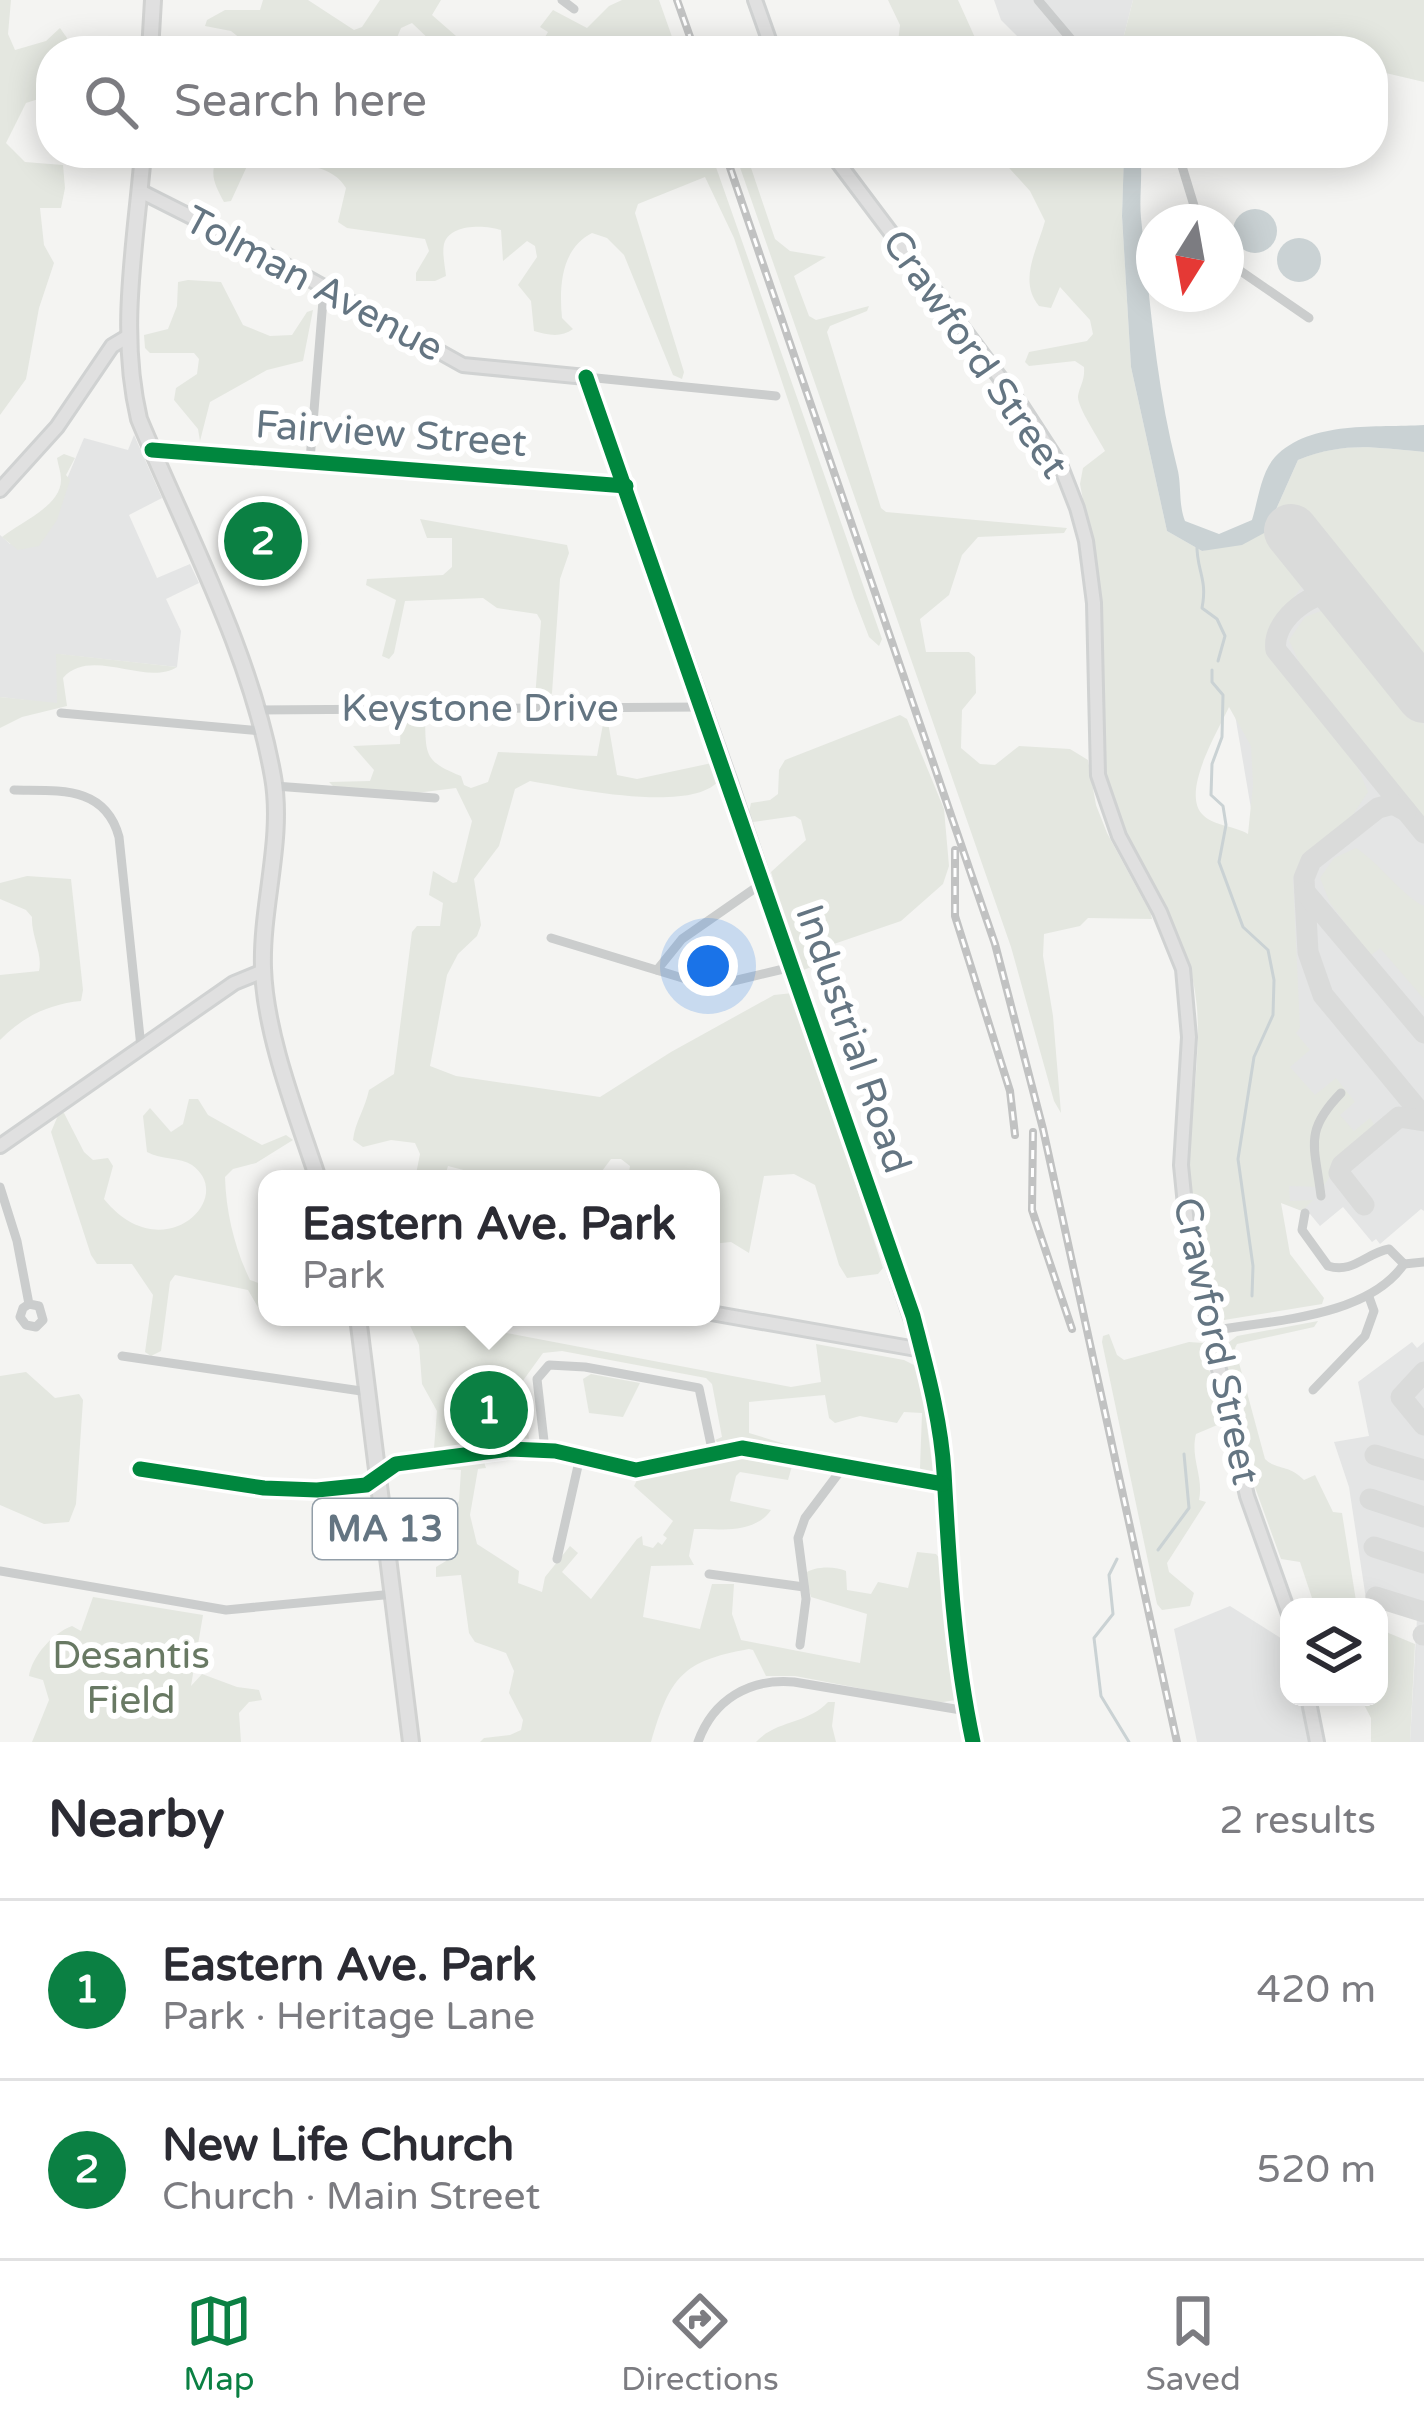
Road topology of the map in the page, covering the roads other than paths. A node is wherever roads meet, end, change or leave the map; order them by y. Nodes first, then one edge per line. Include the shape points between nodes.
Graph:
1 (153, 0) edge
2 (562, 0) edge
3 (755, 0) edge
4 (1038, 0) edge
5 (574, 9) dead end
6 (151, 36) edge
7 (768, 36) edge
8 (1068, 36) edge
9 (142, 168) edge
10 (842, 168) edge
11 (1183, 168) edge
12 (140, 190) junction
13 (1194, 204) edge
14 (1244, 274) edge
15 (324, 288) junction
16 (1309, 319) dead end
17 (127, 337) junction
18 (586, 377) junction
19 (776, 395) dead end
20 (152, 450) junction
21 (310, 460) junction
22 (626, 486) junction
23 (0, 490) edge
24 (703, 707) junction
25 (257, 710) junction
26 (61, 713) dead end
27 (262, 731) junction
28 (274, 786) junction
29 (14, 790) dead end
30 (435, 798) dead end
31 (764, 882) junction
32 (551, 938) dead end
33 (792, 967) junction
34 (656, 970) junction
35 (263, 971) junction
36 (141, 1048) junction
37 (1341, 1093) dead end
38 (0, 1146) edge
39 (315, 1170) edge
40 (0, 1186) edge
41 (1321, 1196) dead end
42 (1305, 1213) dead end
43 (1424, 1262) edge
44 (1404, 1264) junction
45 (1369, 1297) junction
46 (29, 1304) dead end
47 (720, 1315) edge
48 (359, 1326) edge
49 (1211, 1331) junction
50 (922, 1350) junction
51 (122, 1356) dead end
52 (1313, 1390) dead end
53 (368, 1392) junction
54 (545, 1450) junction
55 (713, 1454) junction
56 (580, 1457) junction
57 (844, 1466) junction
58 (140, 1469) dead end
59 (379, 1478) junction
60 (943, 1484) junction
61 (557, 1559) dead end
62 (0, 1571) edge
63 (709, 1574) dead end
64 (804, 1587) junction
65 (394, 1594) junction
66 (1283, 1598) edge
67 (800, 1645) dead end
68 (1310, 1706) edge
69 (967, 1711) junction
70 (411, 1742) edge
71 (698, 1742) edge
72 (973, 1742) edge
73 (1317, 1742) edge

1 - 6 main road
2 - 5 street
3 - 7 street
4 - 8 street
9 - 12 main road
10 - 49 street, Crawford Street via 1022,407 1070,488 1094,603 1098,775 1119,836 1172,935 1187,988 1182,1192
11 - 13 street
12 - 15 street, Tolman Avenue
12 - 17 main road
14 - 16 street
15 - 18 street, Tolman Avenue via 463,365
15 - 21 street
17 - 20 main road via 136,407
17 - 23 street
18 - 19 street, Tolman Avenue
18 - 22 street, Industrial Road
20 - 21 street, Fairview Street
20 - 25 main road
21 - 22 street, Fairview Street
22 - 24 street, Industrial Road
24 - 25 street, Keystone Drive
24 - 31 street, Industrial Road
25 - 27 main road
26 - 27 street
27 - 28 main road
28 - 30 street
28 - 35 main road
29 - 36 street via 82,794 114,821
31 - 33 street, Industrial Road
31 - 34 street via 682,939
32 - 34 street
33 - 34 street via 725,983
33 - 50 street, Industrial Road
35 - 36 street
35 - 39 main road
36 - 38 street
37 - 41 street via 1314,1128
40 - 46 street
42 - 44 street via 1302,1230 1328,1266 1348,1268 1389,1249
43 - 44 street
44 - 45 street
45 - 49 street
45 - 52 street via 1374,1311 1365,1336
47 - 50 street
48 - 53 main road, MA 13
49 - 66 street, Crawford Street via 1247,1496
50 - 60 street, Industrial Road
51 - 53 street
53 - 59 main road, MA 13
54 - 55 street via 537,1379 549,1366 699,1388
54 - 56 street
54 - 59 street via 396,1464
55 - 56 street via 641,1470
55 - 57 street via 748,1449
56 - 61 street
57 - 60 street
57 - 64 street via 802,1525
58 - 59 street via 296,1490
59 - 65 main road, MA 13
60 - 69 street, Industrial Road
62 - 65 street via 226,1610
63 - 64 street
64 - 67 street
65 - 70 main road, MA 13
68 - 73 street
69 - 71 street via 768,1682 724,1701
69 - 72 street, Industrial Road

